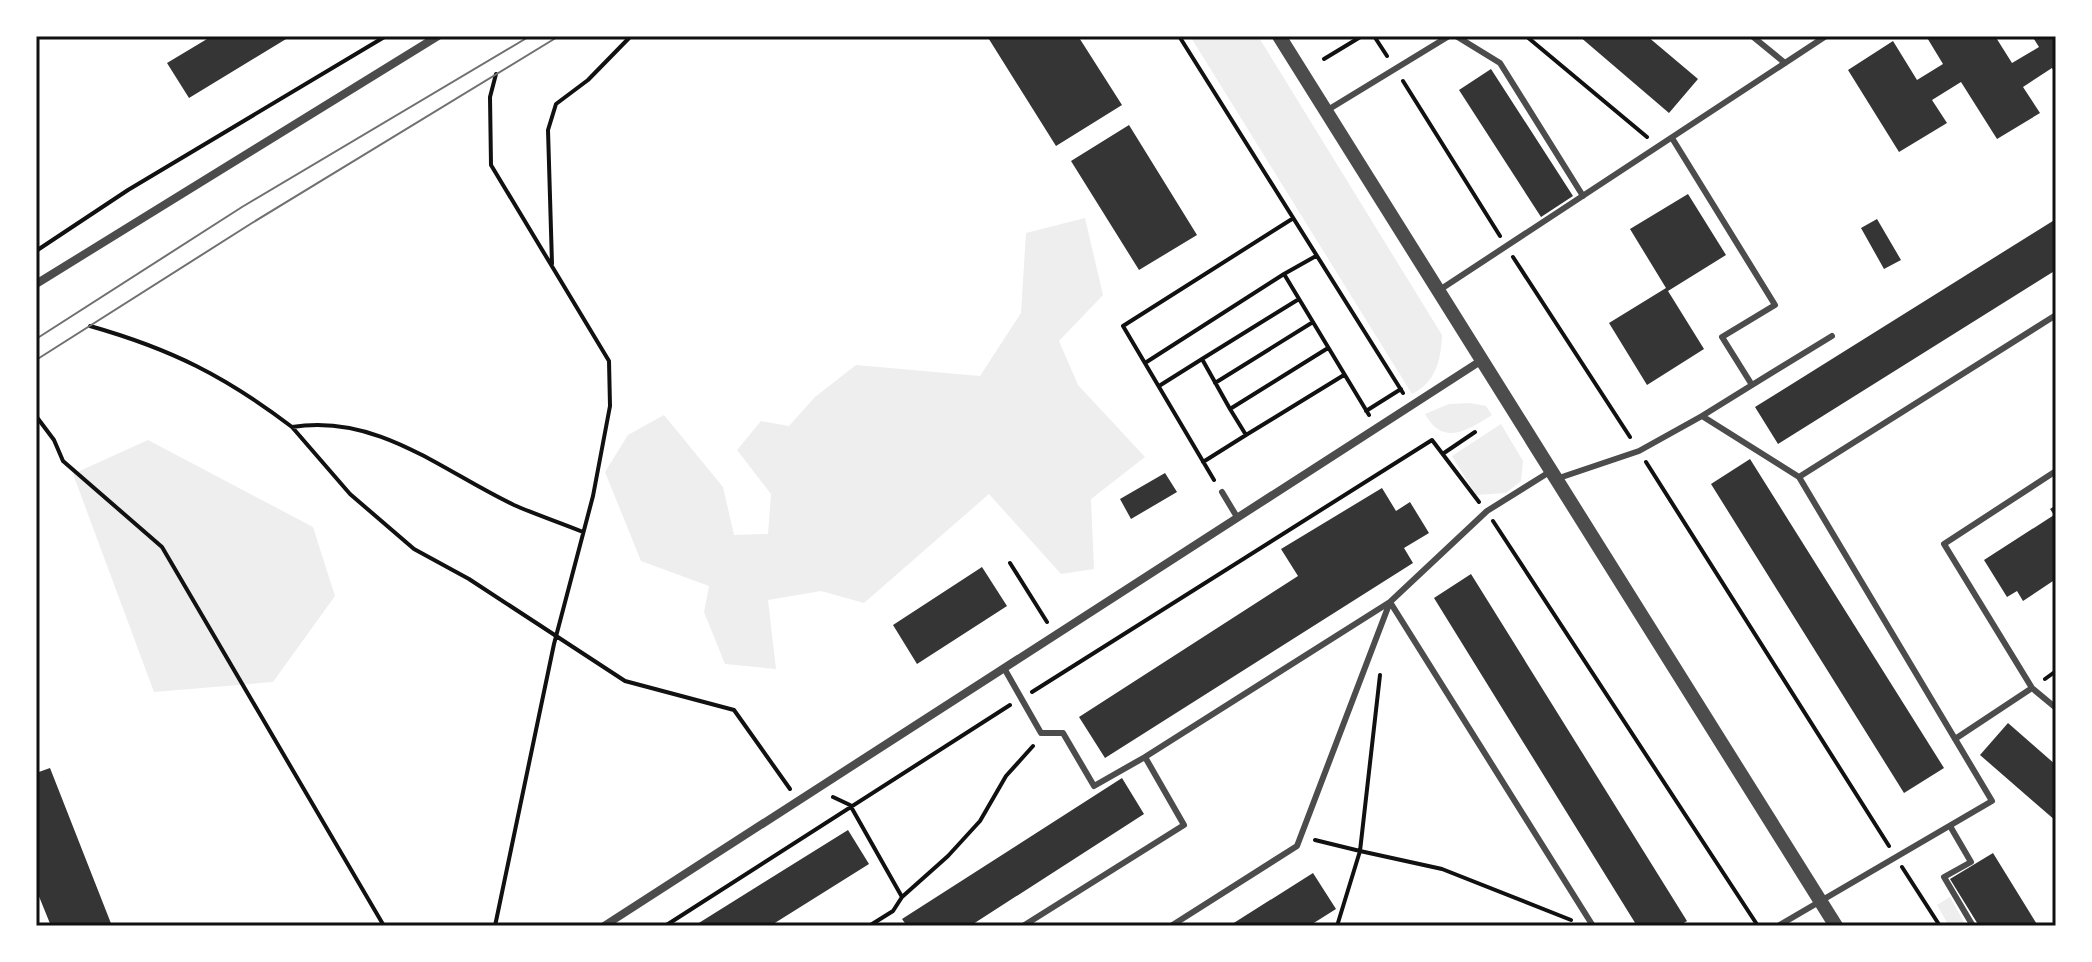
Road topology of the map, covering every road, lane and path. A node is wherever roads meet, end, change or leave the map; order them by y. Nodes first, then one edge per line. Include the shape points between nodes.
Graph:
1 (386, 36) edge
2 (438, 36) edge
3 (631, 36) edge
4 (1179, 36) edge
5 (1279, 36) edge
6 (1362, 36) edge
7 (1374, 36) edge
8 (1449, 36) edge
9 (1456, 36) edge
10 (1526, 36) edge
11 (1752, 36) edge
12 (1826, 36) edge
13 (1324, 59) dead end
14 (1785, 63) junction
15 (1396, 70) junction
16 (496, 74) dead end
17 (1326, 111) junction
18 (1672, 138) junction
19 (1659, 146) junction
20 (1583, 196) junction
21 (1292, 219) junction
22 (1506, 246) junction
23 (36, 251) edge
24 (1316, 256) junction
25 (552, 266) junction
26 (1284, 274) junction
27 (36, 284) edge
28 (1438, 291) junction
29 (1299, 299) junction
30 (2056, 315) edge
31 (1313, 322) junction
32 (90, 326) dead end
33 (1832, 336) dead end
34 (1328, 348) junction
35 (1202, 359) junction
36 (1482, 360) junction
37 (1145, 363) junction
38 (1344, 375) junction
39 (1215, 383) junction
40 (1752, 385) junction
41 (1158, 386) junction
42 (1401, 389) junction
43 (1406, 398) dead end
44 (1230, 409) junction
45 (1366, 411) junction
46 (36, 416) edge
47 (1702, 416) junction
48 (292, 427) junction
49 (1377, 428) junction
50 (1475, 432) dead end
51 (1246, 435) junction
52 (1639, 451) junction
53 (1443, 453) junction
54 (1203, 462) junction
55 (2056, 471) edge
56 (1554, 475) junction
57 (1799, 477) junction
58 (1222, 492) joint
59 (1487, 511) junction
60 (1237, 517) junction
61 (583, 532) junction
62 (1010, 563) dead end
63 (1390, 602) junction
64 (1055, 635) junction
65 (556, 637) junction
66 (1004, 668) junction
67 (1380, 674) dead end
68 (2032, 688) junction
69 (1022, 698) junction
70 (2056, 708) edge
71 (1041, 733) junction
72 (1955, 739) junction
73 (1145, 757) junction
74 (816, 789) junction
75 (799, 800) junction
76 (850, 805) junction
77 (1950, 826) junction
78 (1301, 836) junction
79 (1360, 851) junction
80 (1897, 858) junction
81 (902, 897) junction
82 (1822, 903) junction
83 (1575, 921) dead end
84 (384, 926) edge
85 (495, 926) edge
86 (604, 926) edge
87 (665, 926) edge
88 (869, 926) edge
89 (1023, 926) edge
90 (1171, 926) edge
91 (1337, 926) edge
92 (1593, 926) edge
93 (1758, 926) edge
94 (1778, 926) edge
95 (1836, 926) edge
96 (1940, 926) edge
97 (1973, 926) edge

1 - 23 path
2 - 27 street
3 - 25 path via 556,104 548,130
4 - 21 path
5 - 17 street
6 - 13 path
7 - 15 path
8 - 15 lane
9 - 20 lane via 1500,63
10 - 19 path
11 - 14 lane
12 - 14 lane
14 - 18 lane
15 - 17 lane
15 - 22 path
16 - 25 path via 490,97 491,165
17 - 28 street
18 - 19 lane
18 - 40 lane via 1775,305 1722,337
19 - 20 lane
20 - 22 lane
21 - 24 path
21 - 37 path via 1123,326
22 - 28 lane
22 - 52 path
24 - 26 path
24 - 42 path
25 - 61 path via 609,361 610,406
26 - 29 path
26 - 37 path
28 - 36 street
29 - 31 path
29 - 35 path
30 - 57 lane
31 - 34 path
31 - 39 path
32 - 48 path via 152,343 207,370
33 - 40 lane
34 - 38 path
34 - 44 path
35 - 39 path
35 - 41 path
36 - 49 street
36 - 56 street
37 - 41 path
38 - 45 path
38 - 51 path
39 - 44 path
40 - 47 lane
41 - 54 path
42 - 43 path
42 - 45 path
44 - 51 path
45 - 49 path
46 - 84 path via 63,461 162,547
47 - 52 lane
47 - 57 lane
48 - 61 path via 315,423 370,430 513,504
48 - 65 path via 350,494 414,549
49 - 60 street
50 - 53 path
51 - 54 path
52 - 56 lane
52 - 80 path
53 - 59 path
53 - 69 path via 1432,440
54 - 58 path
55 - 68 lane via 1944,544
56 - 59 lane
56 - 82 street
57 - 72 lane
58 - 60 lane
59 - 63 lane
59 - 93 path
60 - 64 street
61 - 65 path
62 - 64 path
63 - 73 lane
63 - 78 lane
63 - 92 lane
64 - 66 street
65 - 75 path via 625,681 734,710
65 - 85 path
66 - 69 lane
66 - 74 street
67 - 79 path
68 - 70 lane
68 - 72 lane
69 - 71 lane
69 - 76 path
71 - 73 lane via 1063,733 1094,786
71 - 81 path via 1006,776 980,821
72 - 77 lane via 1992,801
73 - 89 lane via 1184,825
74 - 75 street
74 - 76 path
75 - 86 street
76 - 81 path
76 - 87 path
77 - 80 lane
77 - 97 lane via 1971,862 1944,877
78 - 79 path
78 - 90 lane via 1297,846
79 - 83 path via 1442,869
79 - 91 path
80 - 82 lane
80 - 96 path
81 - 88 path via 893,911
82 - 94 lane
82 - 95 street

